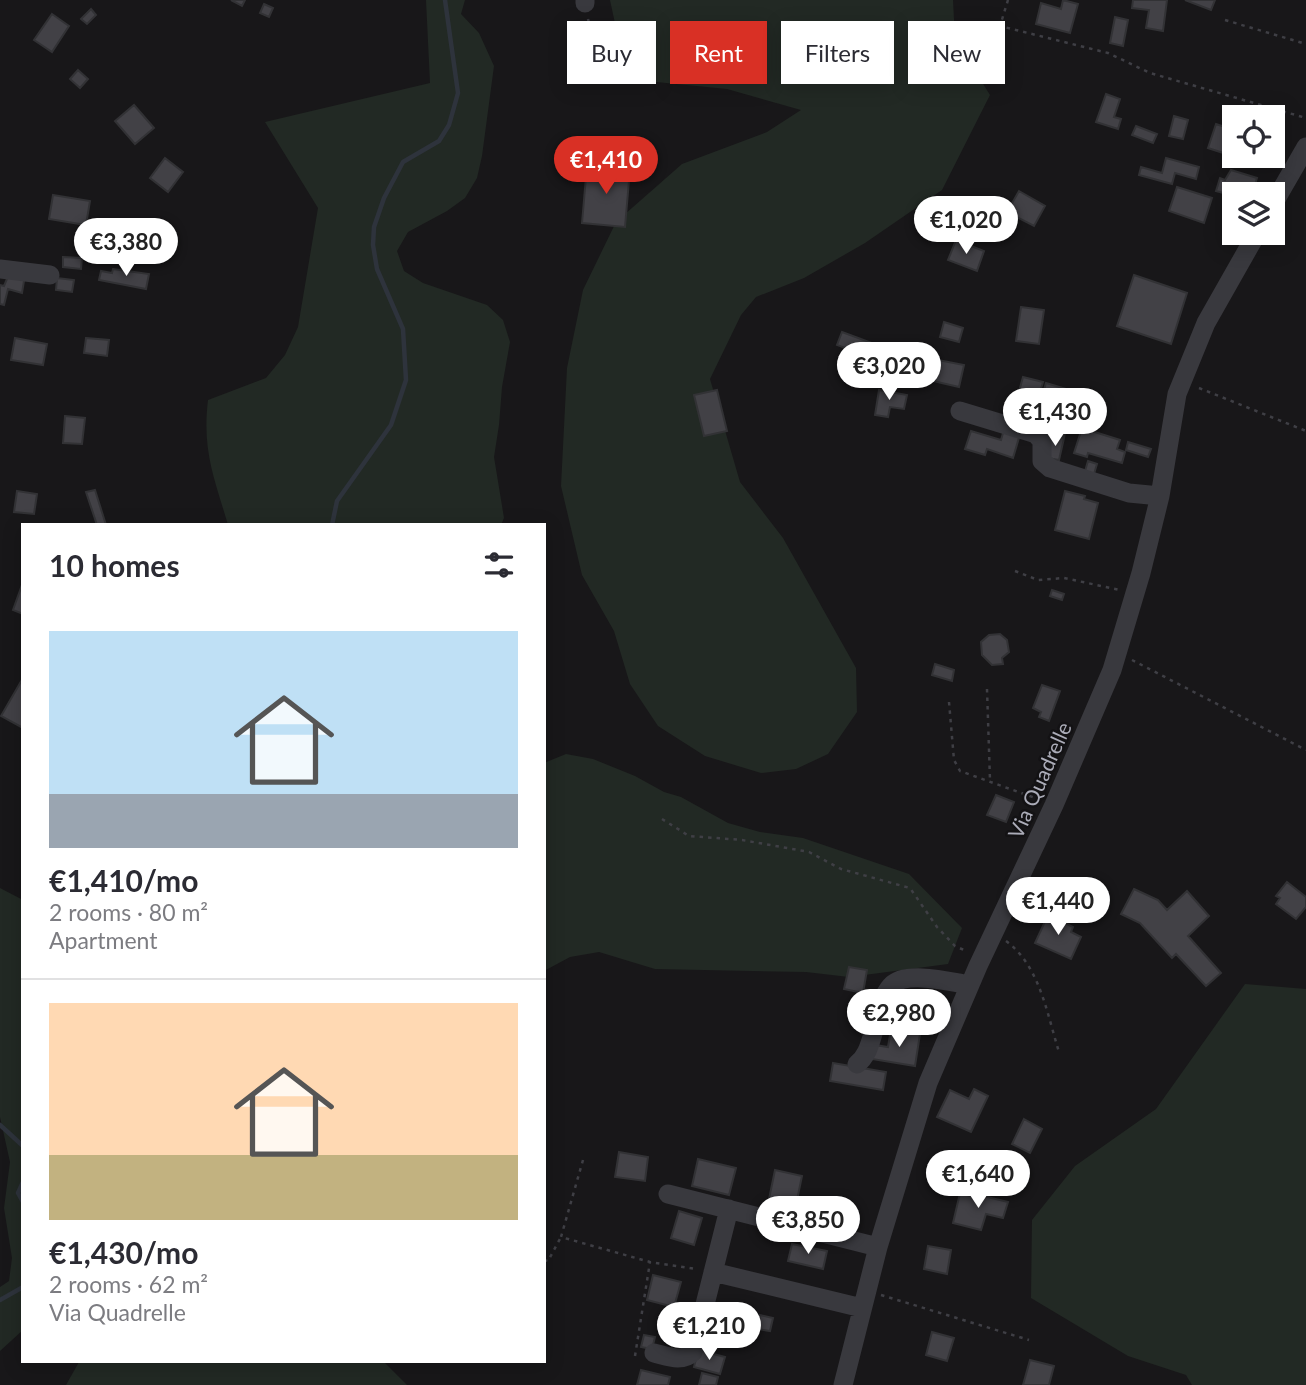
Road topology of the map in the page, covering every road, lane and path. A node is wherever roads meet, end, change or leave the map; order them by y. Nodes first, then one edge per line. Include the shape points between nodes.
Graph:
1 (1008, 0) edge
2 (585, 1) edge
3 (1226, 20) dead end
4 (589, 21) edge
5 (1306, 44) edge
6 (1306, 118) edge
7 (1306, 147) edge
8 (1285, 183) edge
9 (1250, 245) edge
10 (0, 269) edge
11 (50, 275) dead end
12 (1183, 379) junction
13 (960, 411) dead end
14 (1306, 431) edge
15 (1160, 496) junction
16 (1015, 571) dead end
17 (1135, 593) junction
18 (1118, 653) junction
19 (987, 689) dead end
20 (949, 702) dead end
21 (1306, 750) edge
22 (990, 781) junction
23 (1054, 805) junction
24 (662, 819) dead end
25 (994, 933) junction
26 (982, 958) junction
27 (970, 985) junction
28 (1059, 1052) dead end
29 (857, 1064) dead end
30 (583, 1160) dead end
31 (668, 1194) dead end
32 (729, 1209) junction
33 (561, 1237) junction
34 (878, 1247) junction
35 (546, 1260) edge
36 (650, 1262) junction
37 (713, 1272) junction
38 (864, 1299) junction
39 (1029, 1340) dead end
40 (644, 1355) joint
41 (843, 1385) edge

1 - 6 path via 1000,26 1108,53 1150,73
2 - 4 path
3 - 5 path
7 - 8 street
9 - 12 street, Via Quadrelle via 1206,323
10 - 11 street
12 - 14 path
12 - 15 street, Via Quadrelle
13 - 15 street via 1036,434 1042,441 1042,461 1050,468 1129,493
15 - 17 street, Via Quadrelle
16 - 17 path via 1038,580 1068,578
17 - 18 street, Via Quadrelle
18 - 21 path
18 - 23 street, Via Quadrelle
19 - 22 path
20 - 22 path via 954,760 960,771
22 - 23 path
23 - 25 street, Via Quadrelle
24 - 26 path via 689,836 809,852 841,869 909,888 955,946
25 - 26 street, Via Quadrelle
25 - 28 path via 1029,966
26 - 27 street, Via Quadrelle
27 - 29 street via 916,978 892,984 866,1053
27 - 34 street, Via Quadrelle via 920,1105
30 - 33 path
31 - 32 street
32 - 34 street
32 - 37 street
33 - 35 path
33 - 36 path
34 - 38 street, Via Quadrelle
36 - 37 path
36 - 40 path
37 - 38 street
37 - 40 street via 690,1356
38 - 39 path
38 - 41 street, Via Quadrelle

